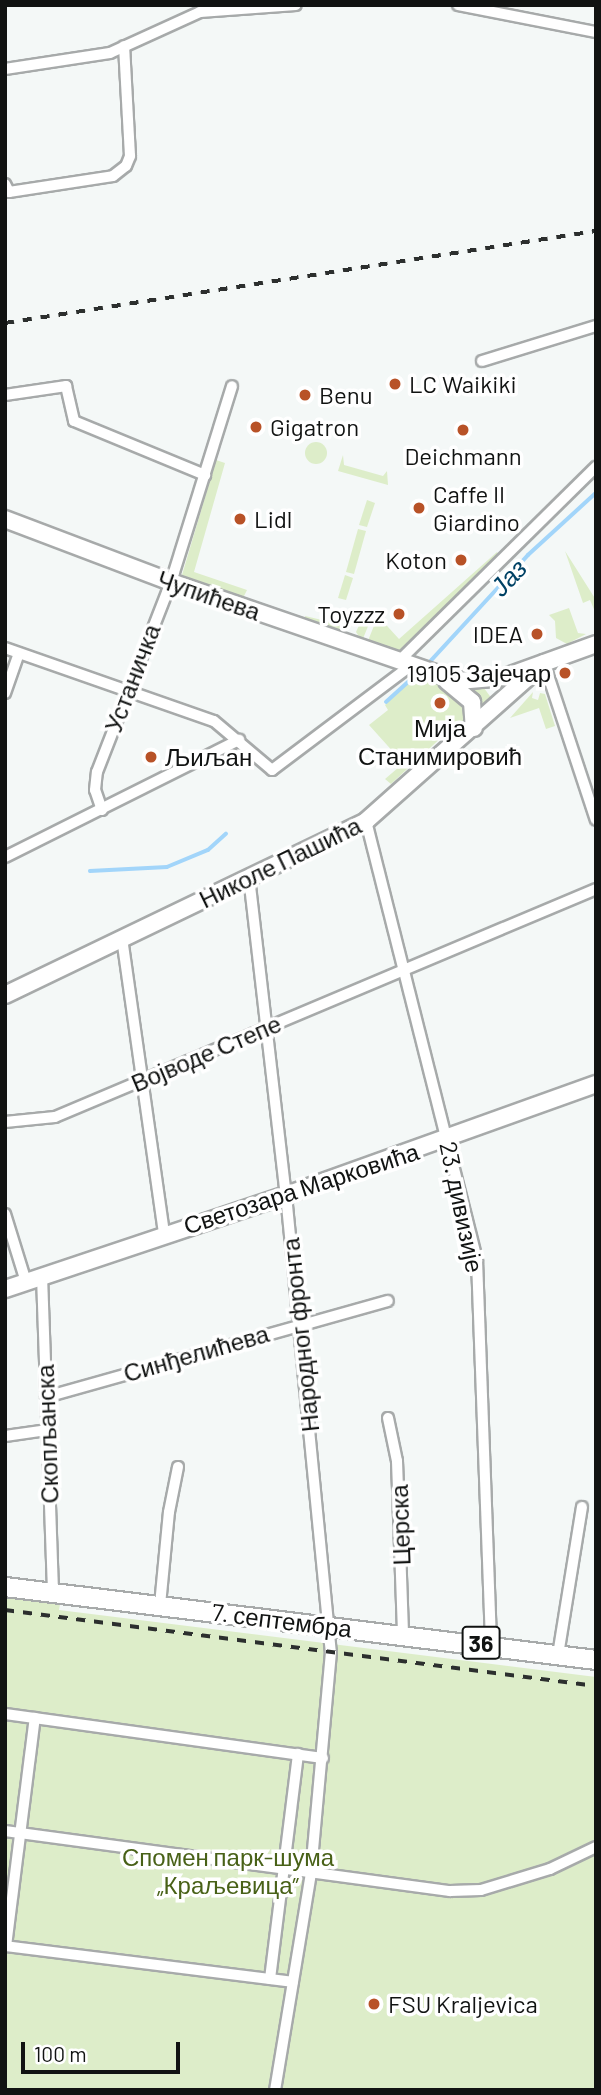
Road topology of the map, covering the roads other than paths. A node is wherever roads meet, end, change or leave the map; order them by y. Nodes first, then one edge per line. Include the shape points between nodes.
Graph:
1 (296, 5) edge
2 (458, 5) edge
3 (210, 8) edge
4 (596, 32) edge
5 (124, 46) junction
6 (5, 69) edge
7 (5, 184) edge
8 (596, 326) edge
9 (482, 361) dead end
10 (232, 386) dead end
11 (5, 395) edge
12 (596, 467) edge
13 (205, 475) junction
14 (5, 519) edge
15 (171, 582) junction
16 (596, 644) edge
17 (5, 648) edge
18 (19, 653) junction
19 (544, 663) junction
20 (412, 666) junction
21 (443, 678) junction
22 (485, 681) junction
23 (126, 688) junction
24 (5, 693) edge
25 (472, 702) junction
26 (494, 711) junction
27 (474, 728) junction
28 (239, 740) junction
29 (591, 792) edge
30 (102, 810) junction
31 (596, 820) edge
32 (366, 821) junction
33 (5, 857) edge
34 (249, 877) junction
35 (596, 888) edge
36 (122, 938) junction
37 (404, 970) junction
38 (5, 995) edge
39 (268, 1028) junction
40 (145, 1078) junction
41 (596, 1084) edge
42 (5, 1122) edge
43 (448, 1139) junction
44 (286, 1195) junction
45 (5, 1213) edge
46 (164, 1233) junction
47 (42, 1276) junction
48 (26, 1282) junction
49 (5, 1289) edge
50 (388, 1301) dead end
51 (298, 1323) junction
52 (46, 1397) junction
53 (388, 1418) dead end
54 (47, 1430) junction
55 (5, 1436) edge
56 (178, 1467) dead end
57 (582, 1507) dead end
58 (5, 1587) edge
59 (53, 1592) junction
60 (160, 1605) junction
61 (330, 1626) junction
62 (403, 1634) junction
63 (491, 1644) junction
64 (558, 1655) junction
65 (596, 1660) edge
66 (5, 1714) edge
67 (35, 1718) junction
68 (298, 1754) junction
69 (323, 1758) junction
70 (5, 1831) edge
71 (20, 1833) junction
72 (596, 1847) edge
73 (285, 1868) junction
74 (311, 1873) junction
75 (6, 1946) edge
76 (270, 1979) junction
77 (293, 1982) junction
78 (275, 2090) edge

1 - 3 street
2 - 4 street
3 - 5 street
5 - 6 street via 110,53
5 - 7 street via 130,156 126,166 113,176 9,192
8 - 9 street
10 - 13 street, Устаничка
11 - 13 street via 66,386 74,421
12 - 20 street
13 - 15 street, Устаничка
14 - 15 street, Чупићева
15 - 20 street, Чупићева
15 - 23 street, Устаничка
16 - 19 street, Николе Пашића
17 - 18 street
18 - 23 street
18 - 24 street
19 - 22 street
19 - 26 street, Николе Пашића
19 - 29 street
20 - 21 street, Чупићева
20 - 28 street via 275,769 266,768
21 - 22 street
21 - 25 street
22 - 26 street via 493,692
23 - 28 street via 214,721
23 - 30 street, Устаничка via 95,778
25 - 26 street
25 - 27 street
26 - 27 street, Николе Пашића
27 - 32 street, Николе Пашића
28 - 30 street
29 - 31 street
30 - 33 street
32 - 34 street, Николе Пашића
32 - 37 street, 23. дивизије
34 - 36 street, Николе Пашића
34 - 39 street, Народног фронта
35 - 37 street, Војводе Степе
36 - 38 street, Николе Пашића
36 - 40 street
37 - 39 street, Војводе Степе
37 - 43 street, 23. дивизије
39 - 40 street, Војводе Степе
39 - 44 street, Народног фронта
40 - 42 street, Војводе Степе via 55,1117
40 - 46 street
41 - 43 street, Светозара Марковића
43 - 44 street, Светозара Марковића
43 - 63 street, 23. дивизије via 479,1276
44 - 46 street, Светозара Марковића
44 - 51 street, Народног фронта
45 - 48 street
46 - 47 street, Светозара Марковића
47 - 48 street, Светозара Марковића
47 - 52 street, Скопљанска
48 - 49 street, Светозара Марковића
50 - 51 street, Синђелићева
51 - 52 street, Синђелићева
51 - 61 street, Народног фронта
52 - 54 street, Скопљанска
53 - 62 street, Церска via 397,1461
54 - 55 street
54 - 59 street, Скопљанска
56 - 60 street
57 - 64 street
58 - 59 main road, 7. септембра / 36
59 - 60 main road, 7. септембра / 36
60 - 61 main road, 7. септембра / 36
61 - 62 main road, 7. септембра / 36
61 - 69 street, Народног фронта
62 - 63 main road, 7. септембра / 36
63 - 64 main road, 7. септембра / 36
64 - 65 main road, 7. септембра / 36
66 - 67 street
67 - 68 street
67 - 71 street
68 - 69 street
68 - 73 street
69 - 74 street, Народног фронта
70 - 71 street
71 - 73 street
71 - 75 street
72 - 74 street via 550,1869 464,1892
73 - 74 street
73 - 76 street
74 - 77 street, Народног фронта
75 - 76 street
76 - 77 street
77 - 78 street, Народног фронта

